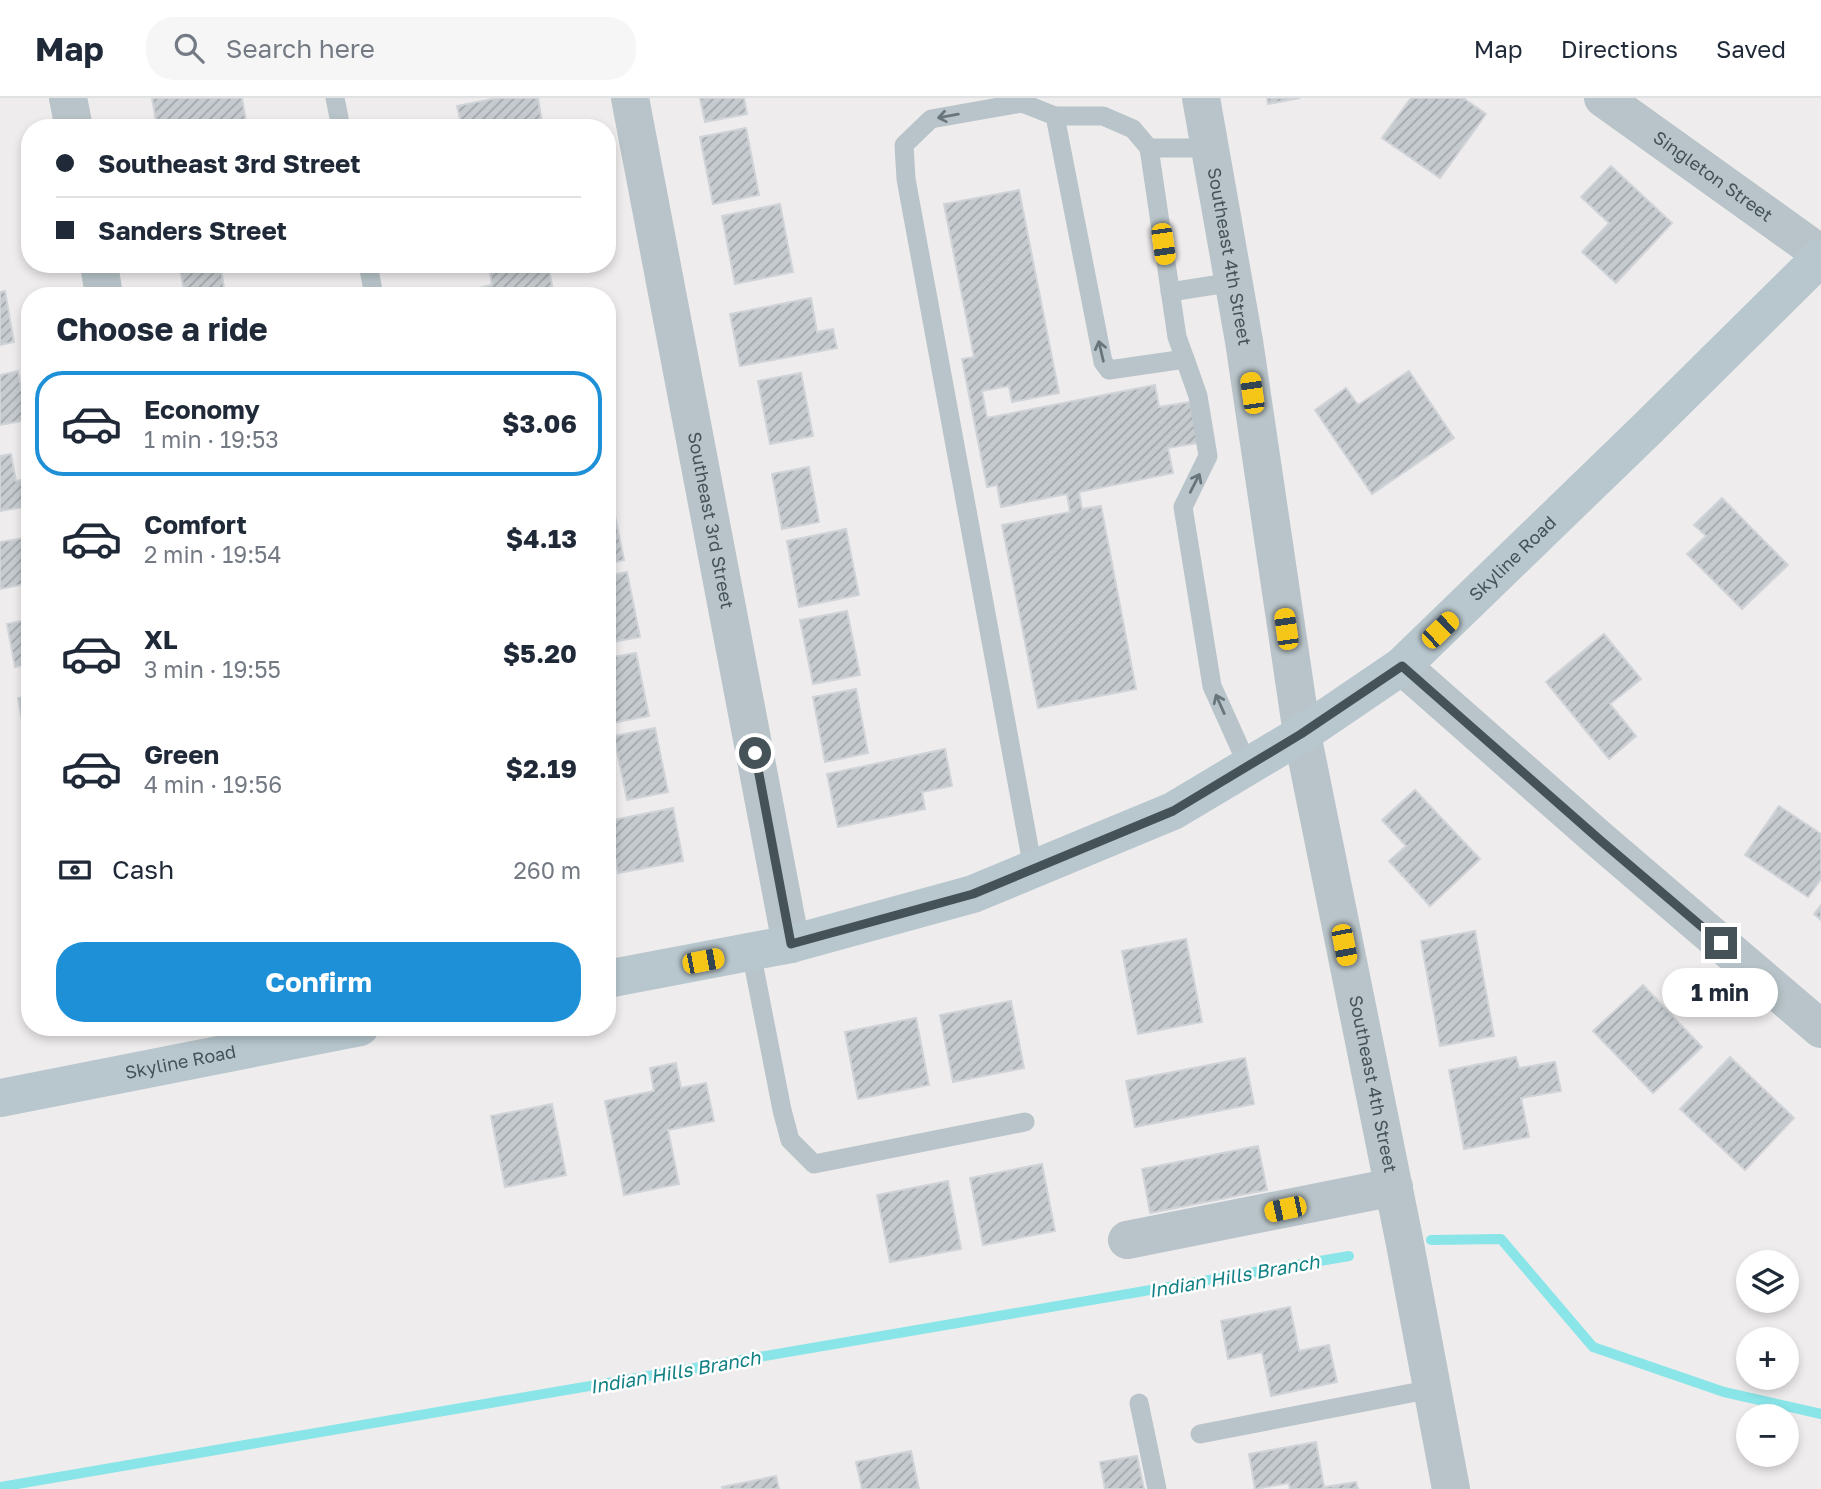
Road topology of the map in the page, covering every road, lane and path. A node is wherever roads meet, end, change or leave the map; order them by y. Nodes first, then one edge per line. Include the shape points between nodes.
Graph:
1 (68, 98) edge
2 (335, 98) edge
3 (630, 98) edge
4 (1201, 98) edge
5 (1603, 98) edge
6 (1055, 116) junction
7 (72, 119) edge
8 (339, 119) edge
9 (1149, 148) junction
10 (1210, 148) junction
11 (1821, 256) edge
12 (1234, 282) junction
13 (1170, 292) junction
14 (1185, 359) junction
15 (1402, 666) junction
16 (1301, 734) junction
17 (1248, 766) junction
18 (1033, 869) junction
19 (791, 944) junction
20 (751, 952) junction
21 (616, 977) edge
22 (1821, 1029) edge
23 (269, 1036) edge
24 (239, 1039) edge
25 (0, 1098) edge
26 (1025, 1122) dead end
27 (1394, 1187) junction
28 (1128, 1240) dead end
29 (1432, 1389) junction
30 (1139, 1403) dead end
31 (1200, 1434) dead end
32 (1157, 1489) edge
33 (1451, 1489) edge

1 - 7 street
2 - 8 lane
3 - 19 street, Southeast 3rd Street
4 - 10 street, Southeast 4th Street
5 - 11 street, Singleton Street
6 - 9 lane via 1103,116 1133,130
14 -> 6 lane via 1109,370 1103,362
6 -> 18 lane via 1022,103 931,119 904,145 908,192
9 - 10 lane
9 - 13 lane
10 - 12 street, Southeast 4th Street
11 - 15 street, Skyline Road
12 - 13 lane
12 - 16 street, Southeast 4th Street
13 - 14 lane
17 -> 14 lane via 1212,686 1185,520 1183,507 1208,456 1198,396
15 - 16 street, Skyline Road
15 - 22 street
16 - 17 street, Skyline Road
16 - 27 street, Southeast 4th Street
17 - 18 street, Skyline Road via 1173,811
18 - 19 street, Skyline Road via 973,894
19 - 20 street, Skyline Road
20 - 21 street, Skyline Road
20 - 26 lane via 790,1140 814,1164
23 - 24 street, Skyline Road
24 - 25 street, Skyline Road
27 - 28 street
27 - 29 street, Southeast 4th Street
29 - 31 lane
29 - 33 street, Southeast 4th Street
30 - 32 lane

